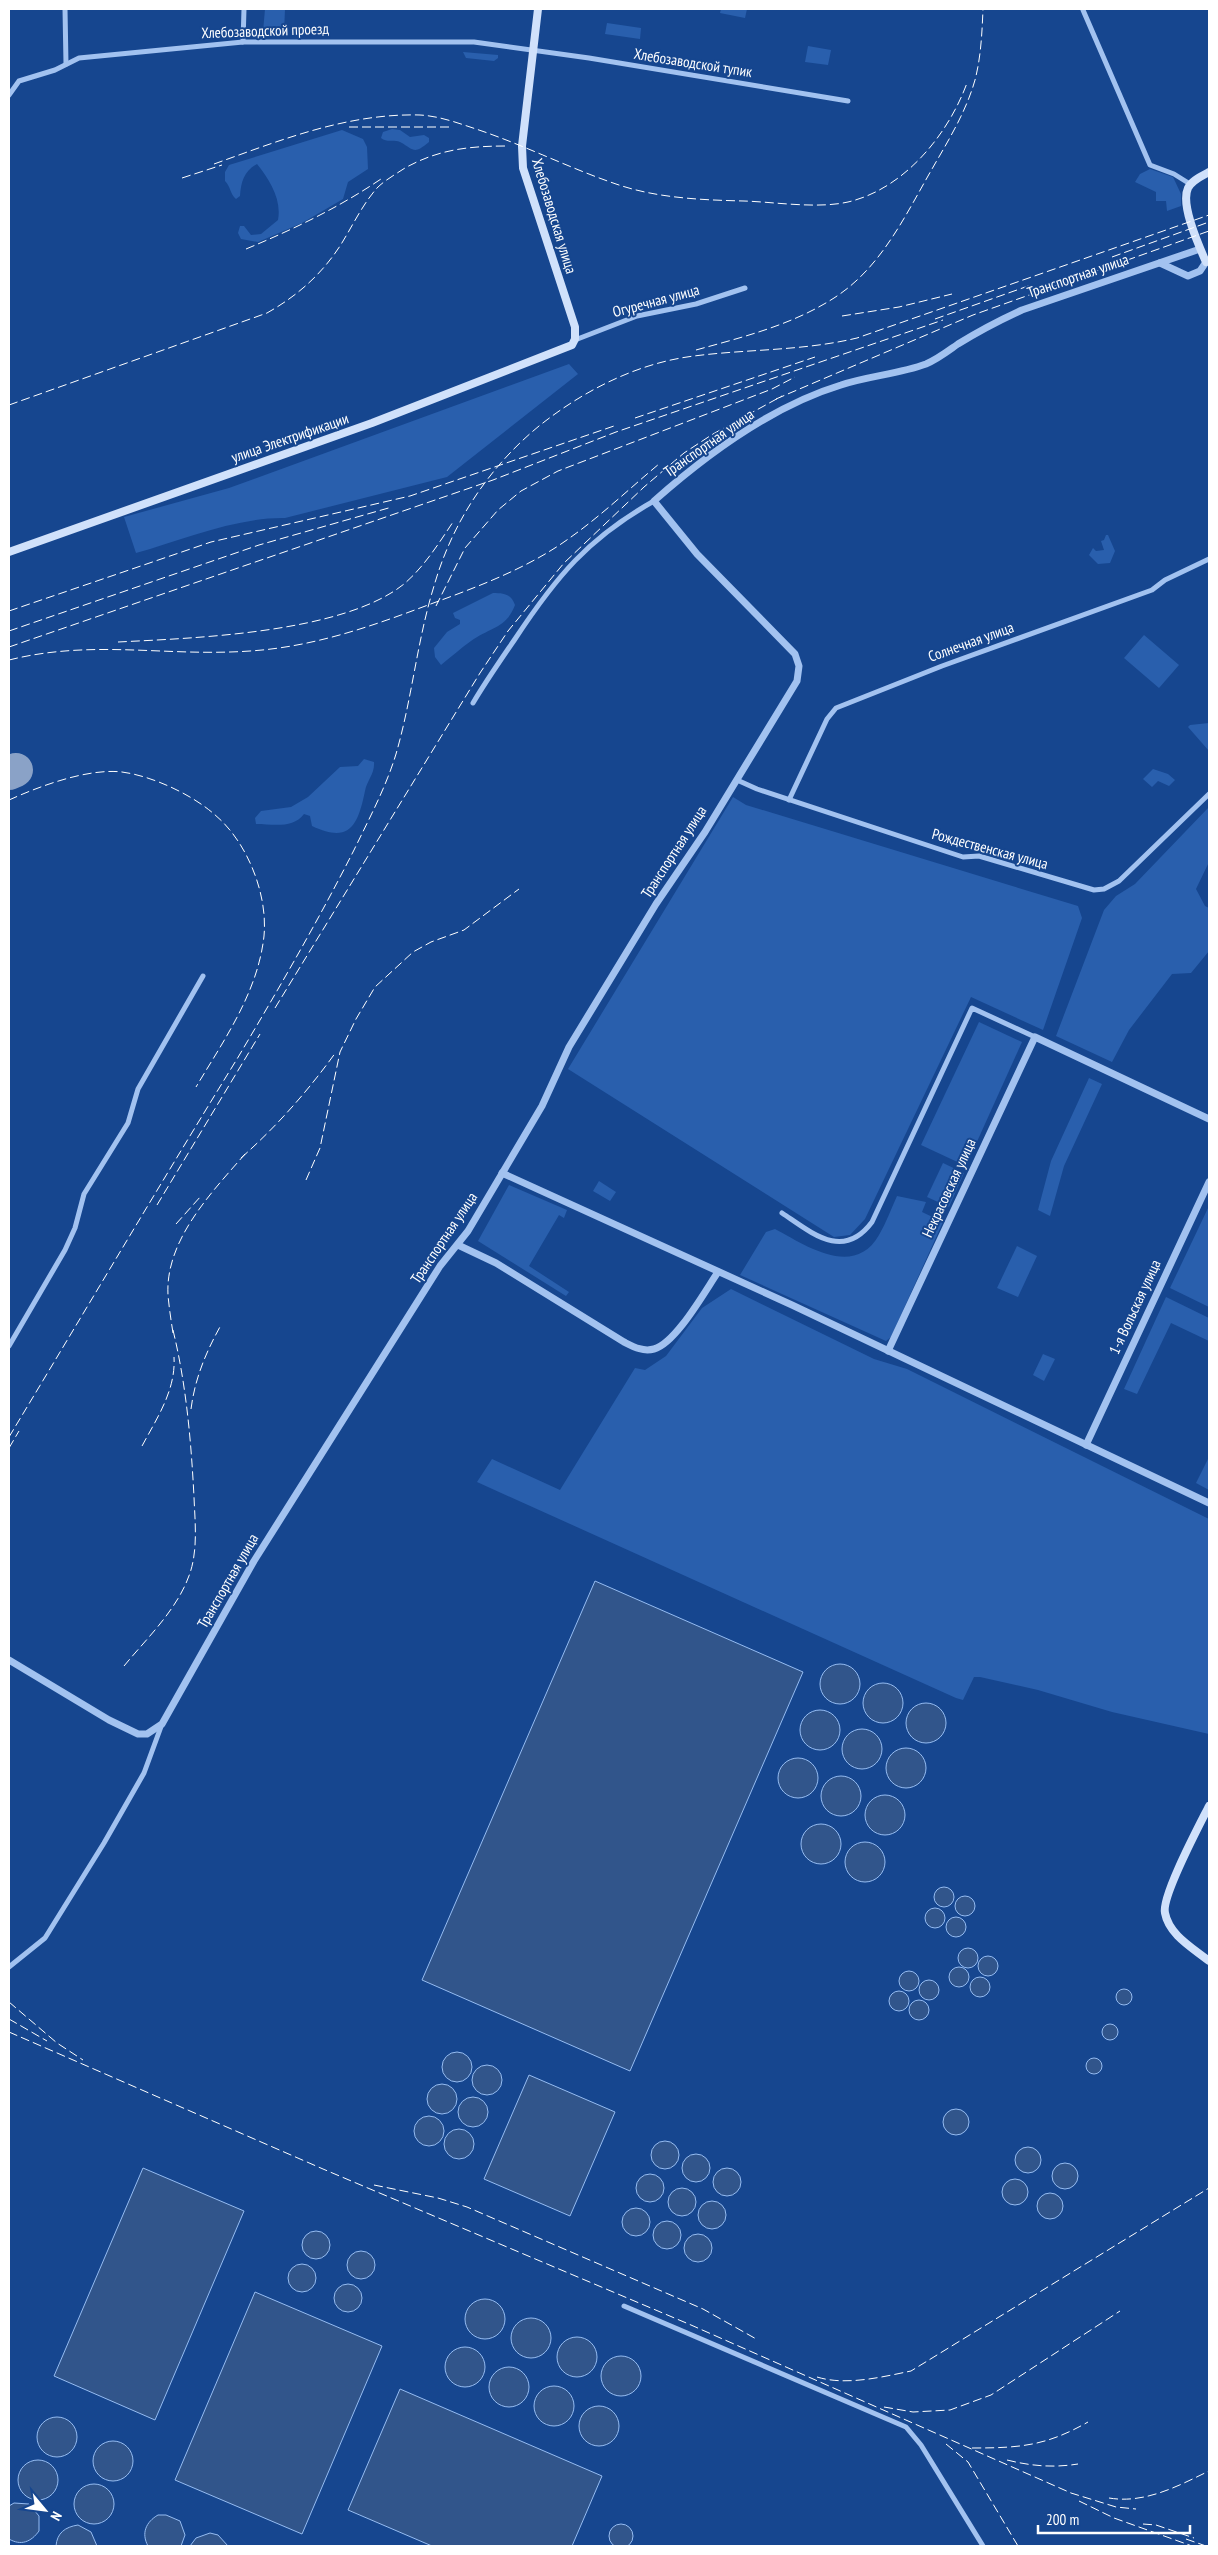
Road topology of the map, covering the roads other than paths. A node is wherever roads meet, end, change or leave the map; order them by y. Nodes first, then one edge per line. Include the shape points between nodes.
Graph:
1 (65, 9) edge
2 (244, 9) edge
3 (538, 9) edge
4 (1083, 10) dead end
5 (243, 42) junction
6 (533, 50) junction
7 (66, 64) junction
8 (9, 95) edge
9 (848, 101) dead end
10 (1209, 172) edge
11 (1190, 184) junction
12 (1200, 249) junction
13 (1160, 262) junction
14 (1206, 262) joint
15 (744, 288) dead end
16 (575, 340) junction
17 (654, 501) junction
18 (9, 552) edge
19 (1209, 559) edge
20 (473, 703) dead end
21 (737, 780) junction
22 (1209, 794) edge
23 (789, 800) junction
24 (203, 976) dead end
25 (1034, 1037) junction
26 (1209, 1119) edge
27 (502, 1173) junction
28 (1209, 1182) edge
29 (782, 1214) dead end
30 (458, 1245) junction
31 (718, 1272) junction
32 (9, 1346) edge
33 (888, 1350) junction
34 (1086, 1444) junction
35 (1209, 1502) edge
36 (9, 1660) edge
37 (162, 1724) junction
38 (1209, 1806) edge
39 (1209, 1961) edge
40 (9, 1967) edge
41 (624, 2306) dead end
42 (983, 2546) edge

1 - 7 street
2 - 5 street
3 - 6 main road, Хлебозаводская улица
4 - 11 street via 1150,165
5 - 6 street, Хлебозаводской проезд via 474,42
5 - 7 street, Хлебозаводской проезд via 79,58
6 - 9 street, Хлебозаводской тупик
6 - 16 main road, Хлебозаводская улица via 522,146 523,168 575,327
7 - 8 street, Хлебозаводской проезд via 19,81
10 - 11 main road
11 - 12 main road via 1186,193 1187,206
12 - 13 street, Транспортная улица
12 - 14 main road
13 - 14 street via 1188,276 1196,274
13 - 17 street, Транспортная улица via 1001,319 924,364 840,385 773,414
15 - 16 street, Огуречная улица via 696,304 637,316
16 - 18 main road, улица Электрификации via 566,349 372,423
17 - 20 street via 607,530 568,567 541,600
17 - 21 street, Транспортная улица via 697,554 792,650 799,666 797,681
19 - 23 street, Солнечная улица via 1164,580 1152,590 840,705 827,719
21 - 23 street, Рождественская улица
21 - 27 street, Транспортная улица via 656,904 569,1047 542,1106
22 - 23 street, Рождественская улица via 1119,881 1094,890 979,856 963,857
24 - 32 street via 138,1088 128,1123 84,1194 65,1250
25 - 26 street
25 - 29 street via 972,1008 872,1222 864,1232 853,1239 834,1243 816,1236
25 - 33 street, Некрасовская улица
27 - 30 street, Транспортная улица
27 - 31 street
28 - 34 street, 1-я Вольская улица
30 - 31 street via 496,1264 630,1345 647,1350 670,1339
30 - 37 street, Транспортная улица via 440,1266 254,1561
31 - 33 street
33 - 34 street
34 - 35 street
36 - 37 street via 138,1734 147,1734
37 - 40 street via 144,1773 45,1938
38 - 39 main road via 1172,1884 1164,1910 1176,1933
41 - 42 street via 906,2427 921,2445

